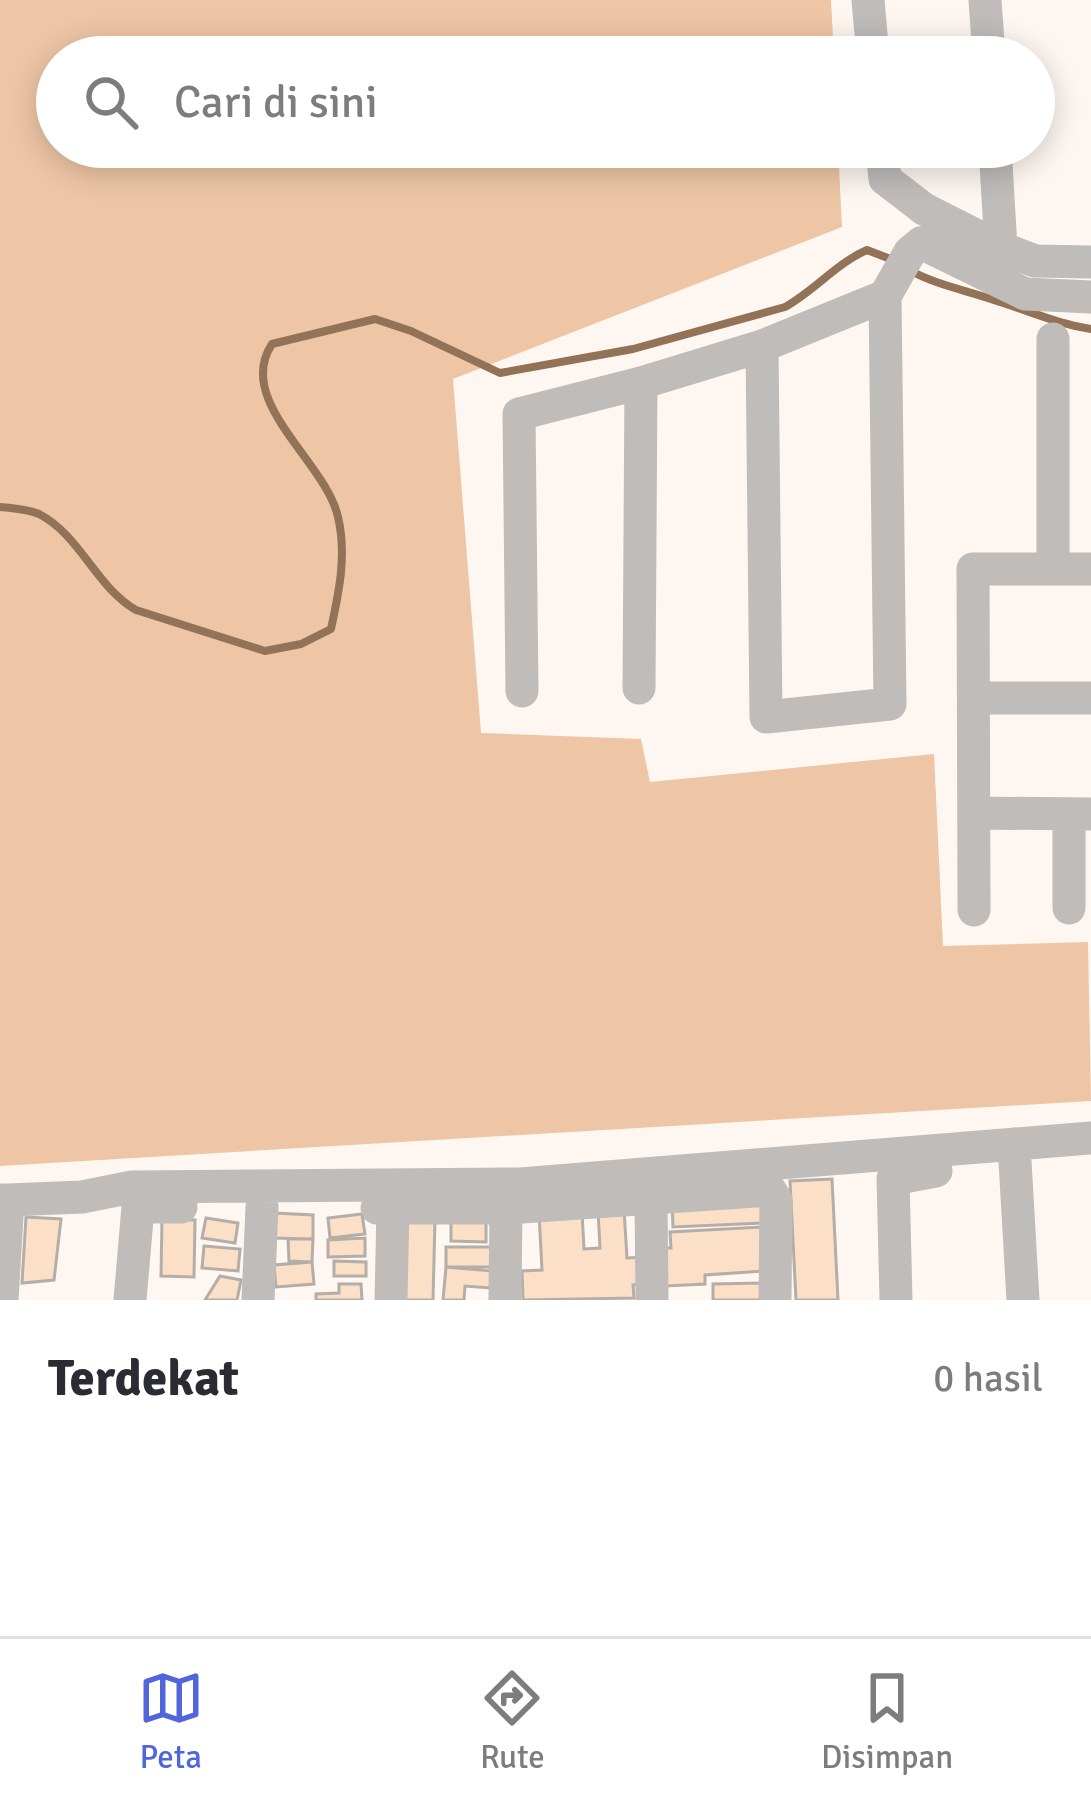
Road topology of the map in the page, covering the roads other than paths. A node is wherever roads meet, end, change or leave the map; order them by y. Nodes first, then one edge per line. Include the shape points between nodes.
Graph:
1 (868, 0) edge
2 (985, 0) edge
3 (871, 36) edge
4 (988, 36) edge
5 (884, 168) edge
6 (995, 168) edge
7 (1001, 248) junction
8 (1091, 262) edge
9 (897, 274) junction
10 (1091, 297) edge
11 (1053, 339) dead end
12 (762, 346) junction
13 (641, 383) junction
14 (1053, 569) junction
15 (1091, 569) edge
16 (639, 688) dead end
17 (522, 691) dead end
18 (974, 698) junction
19 (1091, 698) edge
20 (974, 814) junction
21 (1080, 814) edge
22 (1069, 908) dead end
23 (974, 910) dead end
24 (1091, 1138) edge
25 (1015, 1154) junction
26 (140, 1197) junction
27 (651, 1199) junction
28 (4, 1200) edge
29 (262, 1208) junction
30 (393, 1208) junction
31 (506, 1208) junction
32 (2, 1300) edge
33 (130, 1300) edge
34 (258, 1300) edge
35 (391, 1300) edge
36 (505, 1300) edge
37 (652, 1300) edge
38 (775, 1300) edge
39 (896, 1300) edge
40 (1023, 1300) edge

1 - 3 street
2 - 4 street
5 - 7 street via 885,179 924,208
6 - 7 street
7 - 8 street via 1035,261
9 - 10 street via 921,243 1025,294
9 - 12 street
9 - 12 street via 890,704 766,717
11 - 14 street
12 - 13 street
13 - 16 street
13 - 17 street via 519,414
14 - 15 street
14 - 18 street via 973,569
18 - 19 street
18 - 20 street
20 - 21 street
20 - 23 street
21 - 22 street
24 - 25 street
25 - 26 street
25 - 39 street via 893,1179
25 - 40 street
26 - 28 street
26 - 29 street
26 - 33 street
27 - 31 street
27 - 37 street
27 - 38 street via 772,1192
28 - 32 street
29 - 30 street
29 - 34 street
30 - 31 street
30 - 35 street
31 - 36 street

